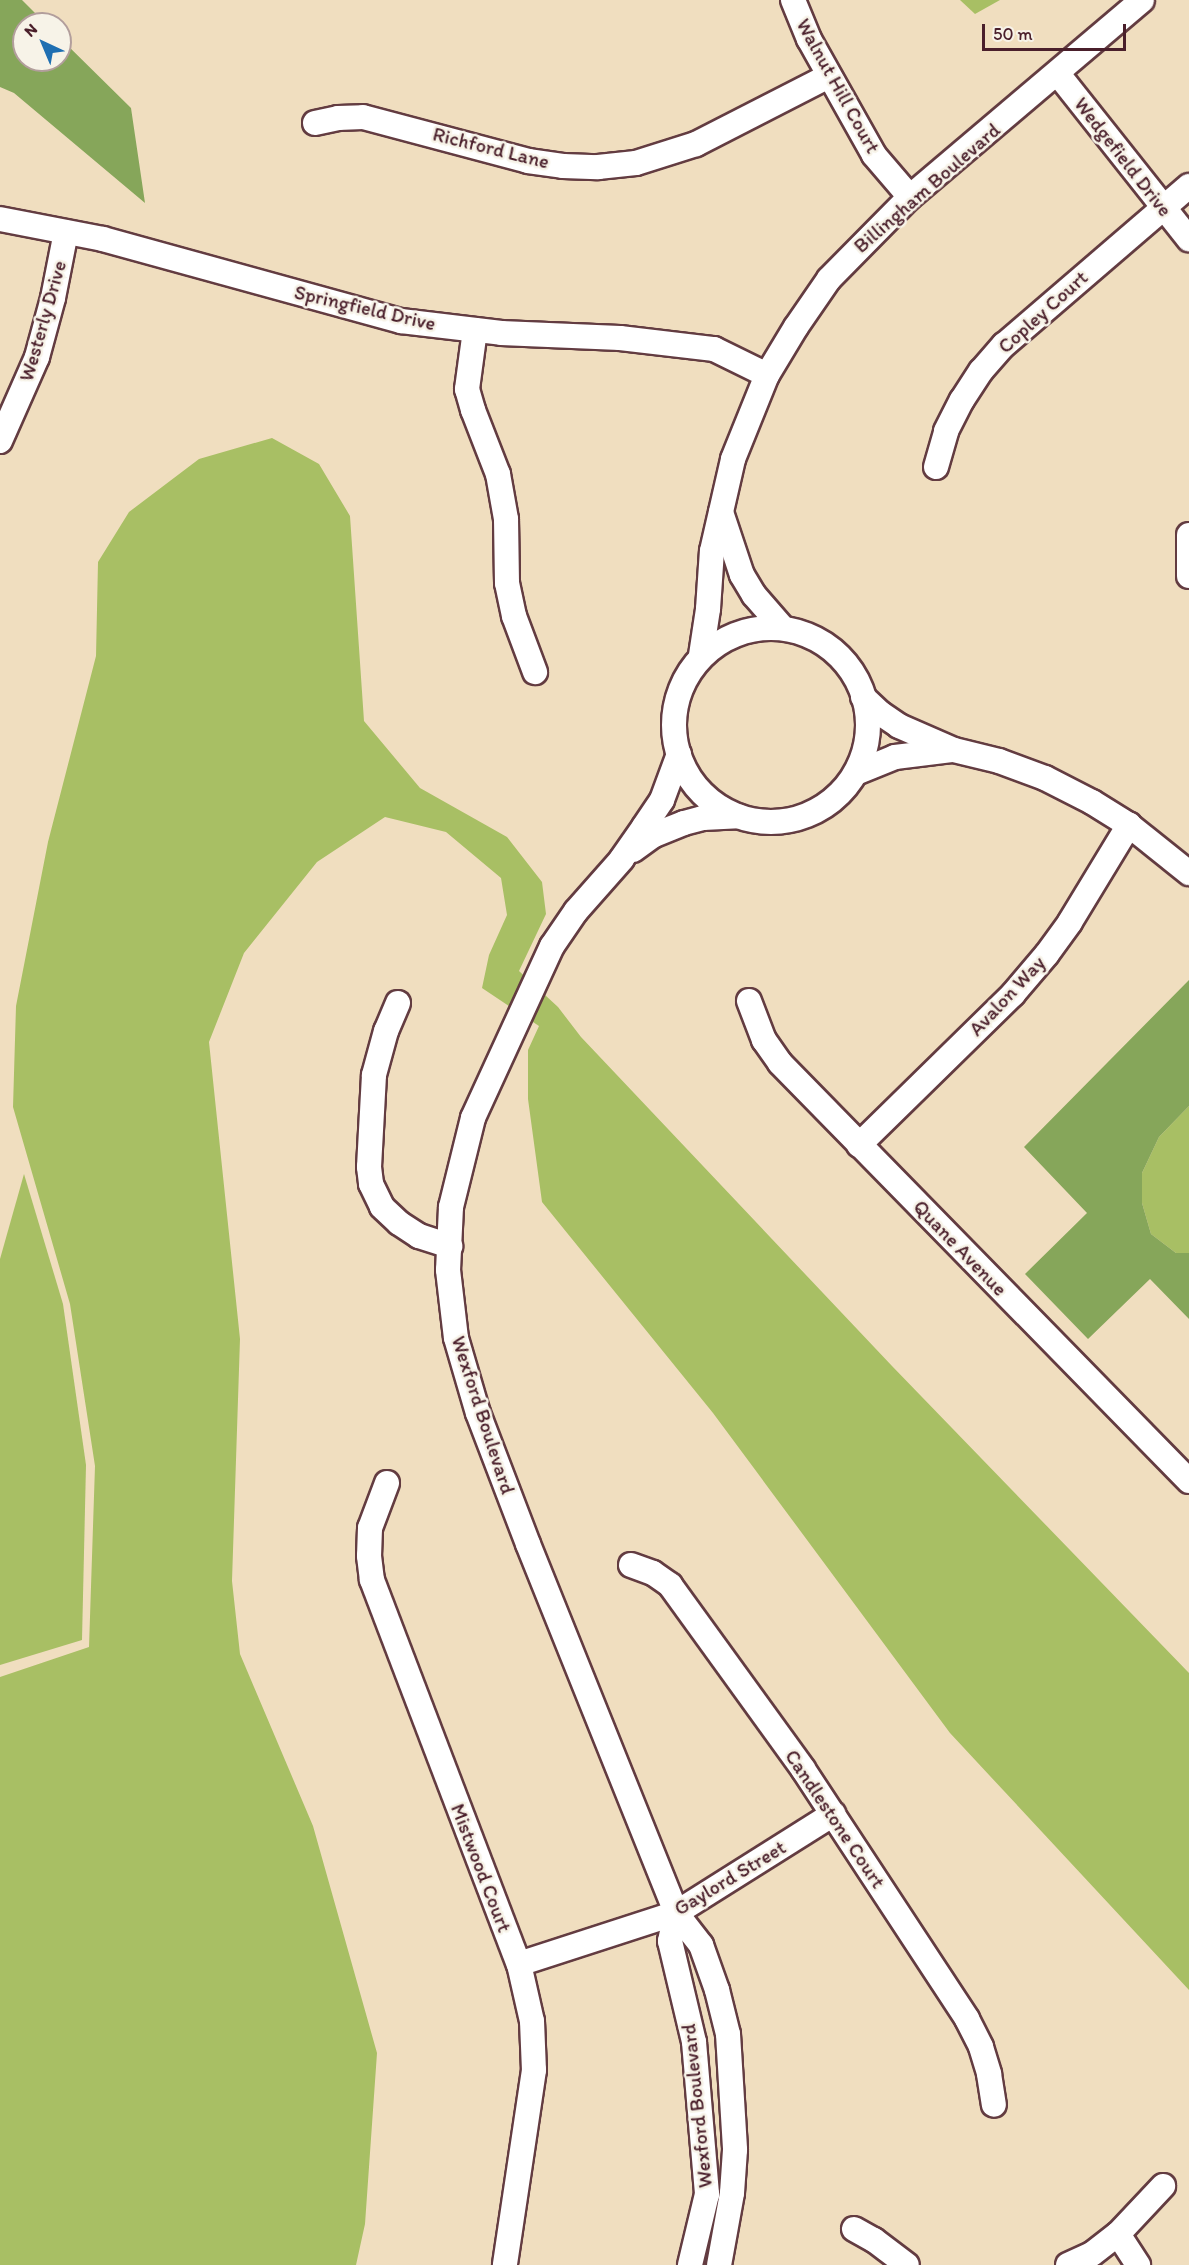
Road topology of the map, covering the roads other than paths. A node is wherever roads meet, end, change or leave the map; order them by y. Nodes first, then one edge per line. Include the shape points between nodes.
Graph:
1 (794, 0) edge
2 (1142, 0) edge
3 (1058, 74) junction
4 (829, 76) junction
5 (315, 123) dead end
6 (1189, 186) edge
7 (910, 197) junction
8 (1164, 208) junction
9 (0, 219) edge
10 (66, 232) junction
11 (1189, 239) edge
12 (475, 330) junction
13 (767, 375) junction
14 (0, 441) edge
15 (936, 467) dead end
16 (721, 512) junction
17 (1189, 535) edge
18 (1189, 576) edge
19 (781, 626) junction
20 (701, 656) junction
21 (535, 672) dead end
22 (863, 698) junction
23 (954, 750) junction
24 (680, 754) junction
25 (856, 773) junction
26 (738, 816) junction
27 (1130, 825) junction
28 (622, 859) junction
29 (1189, 873) edge
30 (749, 1001) dead end
31 (398, 1003) dead end
32 (859, 1145) junction
33 (450, 1246) junction
34 (1189, 1481) edge
35 (387, 1483) dead end
36 (631, 1565) dead end
37 (833, 1814) junction
38 (676, 1913) junction
39 (519, 1964) junction
40 (994, 2105) dead end
41 (1162, 2186) dead end
42 (854, 2229) dead end
43 (1118, 2234) junction
44 (505, 2265) edge
45 (690, 2265) edge
46 (719, 2265) edge
47 (907, 2265) edge
48 (1068, 2265) edge
49 (1138, 2265) edge

1 - 4 street, Walnut Hill Court
2 - 3 street, Billingham Boulevard
3 - 7 street, Billingham Boulevard
3 - 8 street, Wedgefield Drive
4 - 5 street, Richford Lane via 679,151 636,163 598,167 528,161 363,117
4 - 7 street, Walnut Hill Court via 874,155
6 - 8 street, Copley Court
7 - 13 street, Billingham Boulevard via 829,279
8 - 11 street, Wedgefield Drive
8 - 15 street, Copley Court via 1004,345 981,371 946,431
9 - 10 street, Springfield Drive
10 - 12 street, Springfield Drive via 103,238 401,321
10 - 14 street, Westerly Drive via 37,357
12 - 13 street, Springfield Drive via 620,338 714,349
12 - 21 street via 467,389 498,474 506,519 507,583 514,616
13 - 16 street, Billingham Boulevard via 733,459
16 - 19 street via 742,575
16 - 20 street, Billingham Boulevard via 712,551
17 - 18 street
19 - 20 street via 738,633
19 - 22 street via 816,639 832,650 856,680
20 - 24 street via 681,688 676,710
22 - 23 street via 899,726
22 - 25 street via 867,736
23 - 25 street via 895,757
23 - 27 street via 1045,778
24 - 26 street via 700,790
24 - 28 street, Wexford Boulevard via 662,800
25 - 26 street via 832,802 798,820 759,822
26 - 28 street, Wexford Boulevard via 684,823 654,836
27 - 29 street
27 - 32 street, Avalon Way via 1070,922 1013,994
28 - 33 street, Wexford Boulevard via 598,883 552,946 473,1118 451,1207
30 - 32 street, Quane Avenue via 764,1040 780,1063
31 - 33 street via 374,1075 371,1184 382,1207 399,1223 419,1236
32 - 34 street, Quane Avenue
33 - 38 street, Wexford Boulevard via 450,1299 456,1338 478,1413
35 - 39 street, Mistwood Court via 370,1528 372,1580
36 - 37 street, Candlestone Court via 670,1585
37 - 38 street, Gaylord Street
37 - 40 street, Candlestone Court via 967,2019 981,2047
38 - 39 street, Gaylord Street
38 - 45 street, Wexford Boulevard via 670,1941 694,2042 707,2194
38 - 46 street, Wexford Boulevard via 701,1946 728,2034 735,2150
39 - 44 street, Mistwood Court via 532,2021 534,2070
41 - 43 street
42 - 47 street
43 - 48 street via 1092,2254
43 - 49 street

